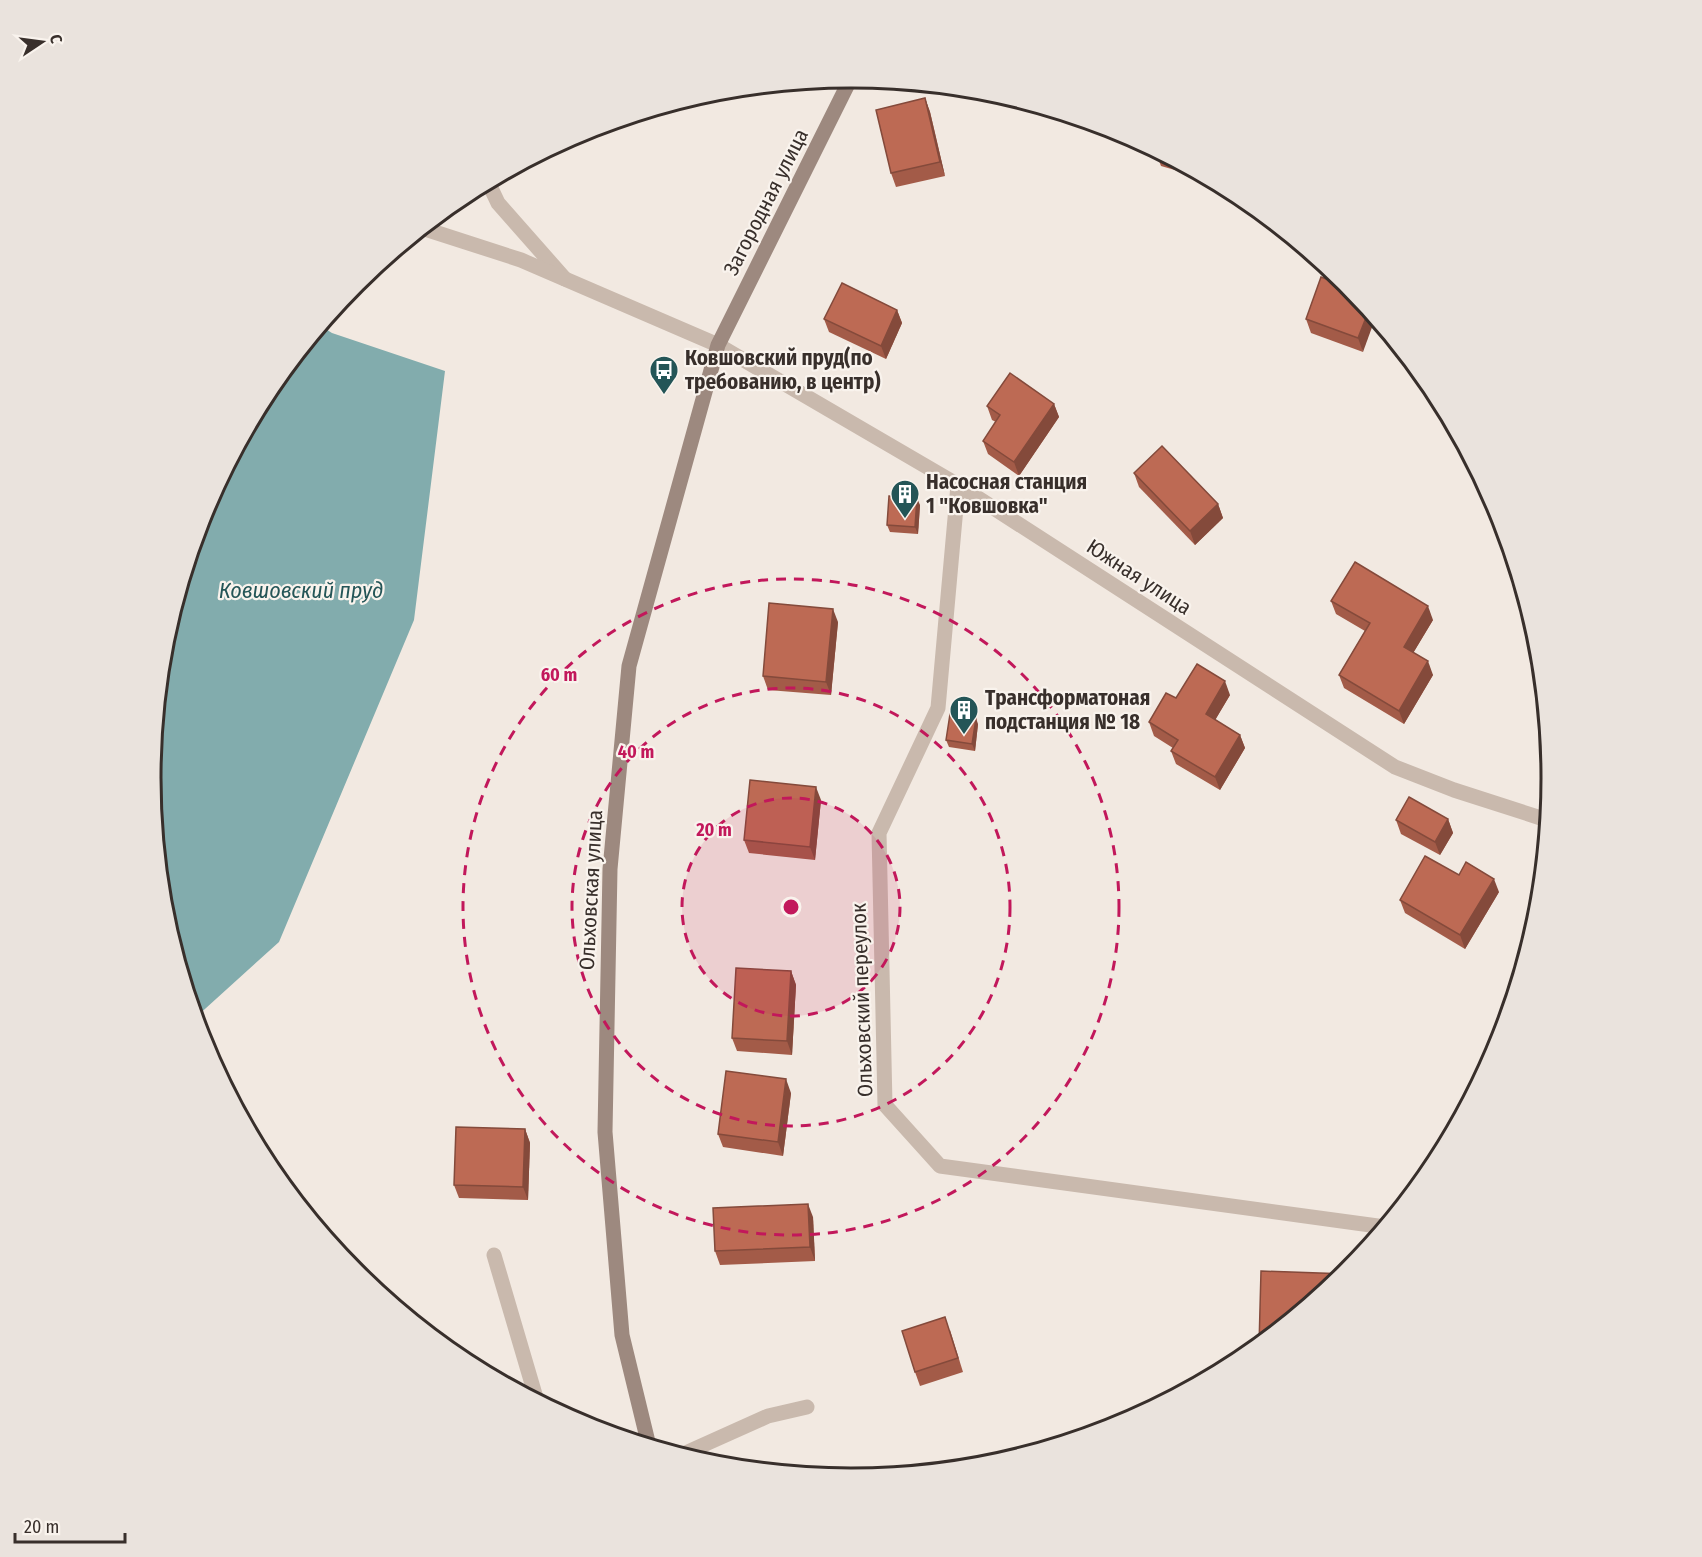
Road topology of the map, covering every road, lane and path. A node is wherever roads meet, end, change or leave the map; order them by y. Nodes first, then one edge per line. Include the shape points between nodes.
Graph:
1 (846, 88) edge
2 (492, 190) edge
3 (431, 231) edge
4 (564, 279) junction
5 (718, 345) junction
6 (958, 485) junction
7 (1540, 818) edge
8 (1376, 1226) edge
9 (494, 1255) dead end
10 (534, 1391) edge
11 (807, 1407) dead end
12 (647, 1437) edge
13 (693, 1450) edge

1 - 5 street, Загородная улица
2 - 4 street via 498,203
3 - 4 street, Южная улица via 521,260
4 - 5 street, Южная улица
5 - 6 street, Южная улица
5 - 12 street, Ольховская улица via 629,666 610,869 605,1132 622,1335
6 - 7 street, Южная улица via 1395,767
6 - 8 street, Ольховский переулок via 938,708 879,833 885,1105 940,1166
9 - 10 street
11 - 13 street via 768,1416

